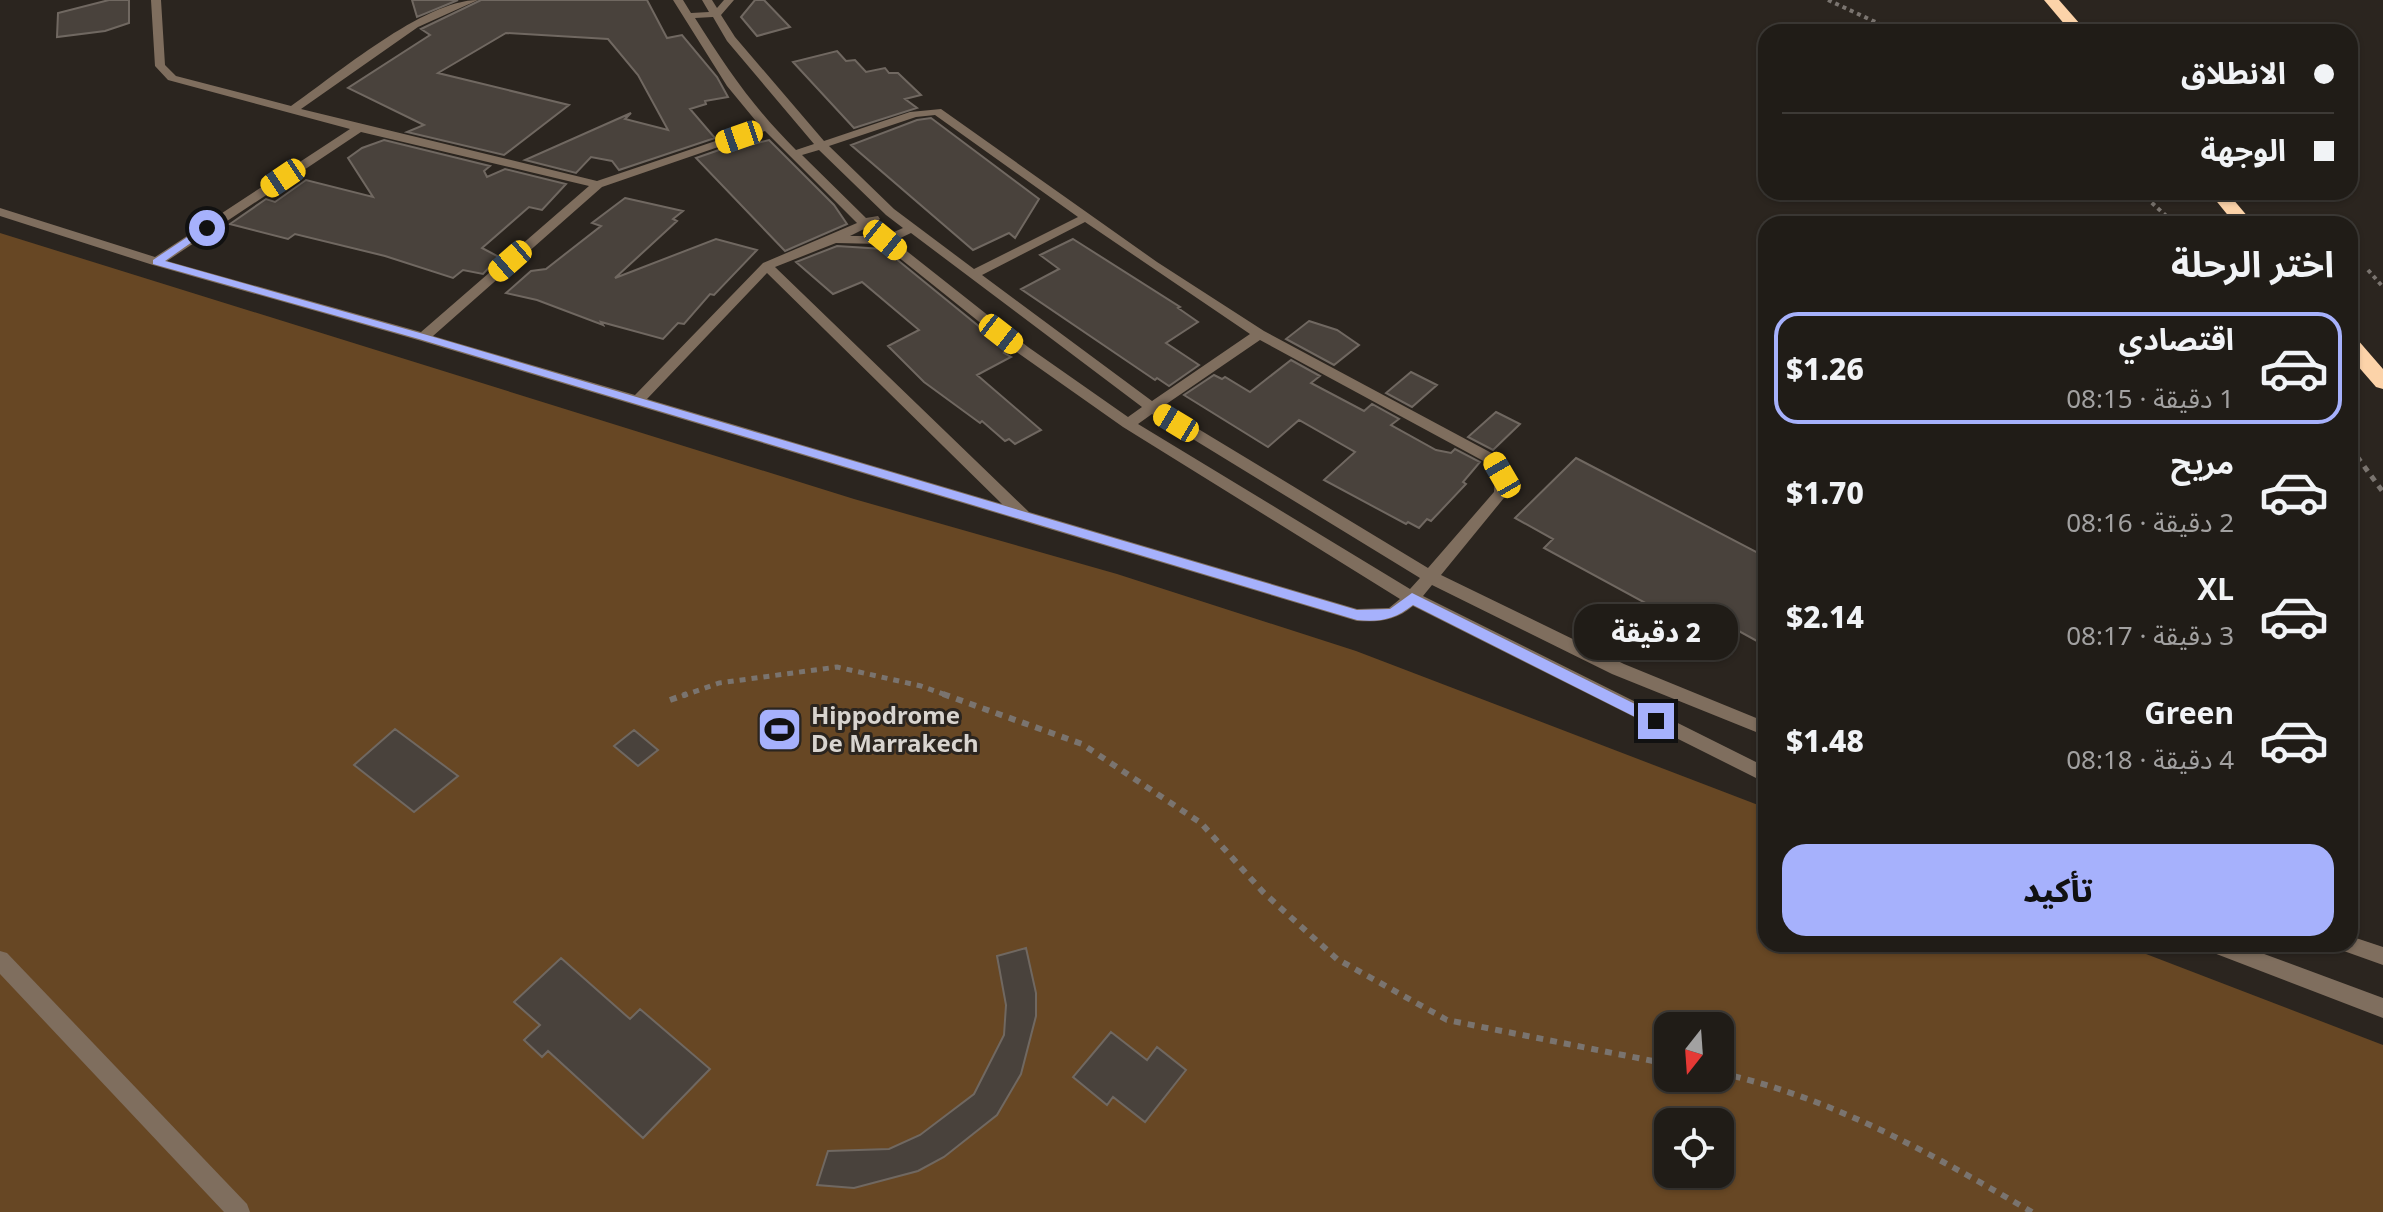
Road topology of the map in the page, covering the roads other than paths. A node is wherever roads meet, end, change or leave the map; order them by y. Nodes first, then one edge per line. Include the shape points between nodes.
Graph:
1 (156, 0) edge
2 (473, 0) edge
3 (678, 0) edge
4 (707, 0) edge
5 (729, 0) edge
6 (2051, 0) edge
7 (717, 14) junction
8 (687, 16) junction
9 (2072, 24) edge
10 (293, 110) junction
11 (767, 127) junction
12 (359, 128) junction
13 (822, 146) junction
14 (795, 154) junction
15 (598, 185) junction
16 (2225, 200) edge
17 (0, 212) edge
18 (890, 212) junction
19 (2238, 216) edge
20 (1087, 217) junction
21 (864, 223) junction
22 (911, 229) junction
23 (834, 239) junction
24 (885, 240) junction
25 (157, 262) junction
26 (767, 266) junction
27 (972, 275) junction
28 (1007, 303) junction
29 (980, 317) junction
30 (1259, 334) junction
31 (423, 337) junction
32 (2358, 353) edge
33 (2383, 382) edge
34 (636, 402) junction
35 (1151, 407) junction
36 (1128, 424) junction
37 (1027, 519) junction
38 (1429, 576) junction
39 (1412, 598) junction
40 (1758, 726) edge
41 (1758, 771) edge
42 (2358, 947) edge
43 (2234, 952) edge
44 (2383, 956) edge
45 (0, 960) edge
46 (2383, 1008) edge
47 (239, 1212) edge

1 - 10 street via 160,66 167,75
2 - 10 street via 414,25
3 - 8 street
4 - 7 street
5 - 7 street
6 - 9 highway
7 - 8 street
7 - 13 street via 731,39
8 - 11 street via 731,84
10 - 12 street
11 - 14 street
11 - 15 street
12 - 15 street
12 - 25 street
13 - 14 street
13 - 18 street
13 - 20 street via 937,111
14 - 21 street
15 - 31 street
16 - 19 highway
17 - 25 street
18 - 21 street
18 - 22 street
20 - 27 street
20 - 30 street
21 - 23 street
21 - 24 street
22 - 24 street
22 - 27 street
23 - 24 street
23 - 26 street
24 - 29 street
25 - 31 street
26 - 34 street
26 - 37 street
27 - 28 street
28 - 29 street
28 - 35 street
29 - 36 street
30 - 35 street
30 - 38 street via 1494,461 1502,475 1501,493
31 - 34 street
32 - 33 highway
34 - 37 street
35 - 36 street
35 - 38 street
36 - 39 street
37 - 39 street via 1357,615 1394,613
38 - 39 street
38 - 40 street via 1618,669
39 - 41 street
42 - 44 street
43 - 46 street
45 - 47 street

